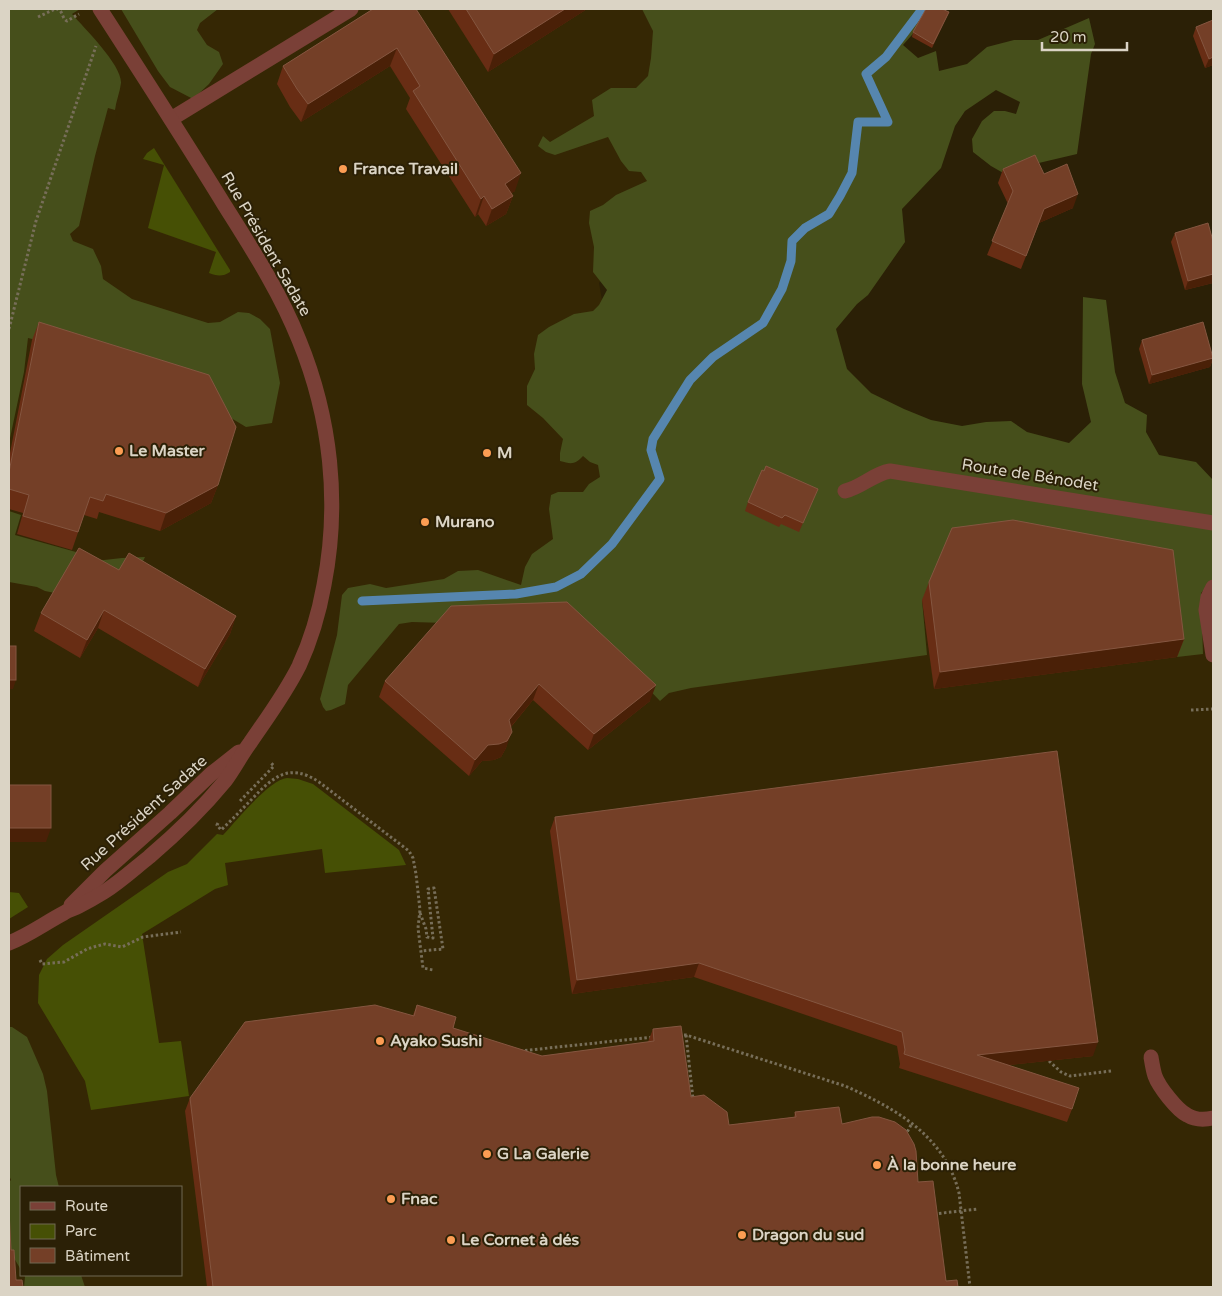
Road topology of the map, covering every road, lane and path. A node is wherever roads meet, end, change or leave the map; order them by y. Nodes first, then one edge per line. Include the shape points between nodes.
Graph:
1 (100, 9) edge
2 (352, 9) edge
3 (82, 13) dead end
4 (38, 17) dead end
5 (111, 26) junction
6 (171, 120) junction
7 (9, 329) edge
8 (846, 490) dead end
9 (1213, 523) edge
10 (1213, 587) edge
11 (1213, 654) edge
12 (1213, 709) edge
13 (1191, 710) dead end
14 (270, 762) dead end
15 (236, 805) dead end
16 (223, 818) dead end
17 (420, 910) junction
18 (181, 932) dead end
19 (9, 943) edge
20 (421, 951) junction
21 (40, 960) dead end
22 (433, 970) dead end
23 (671, 1035) edge
24 (686, 1035) junction
25 (661, 1036) edge
26 (511, 1052) edge
27 (1151, 1057) dead end
28 (1049, 1061) edge
29 (1111, 1071) dead end
30 (693, 1100) edge
31 (1213, 1118) edge
32 (912, 1123) junction
33 (904, 1137) edge
34 (978, 1209) dead end
35 (961, 1212) junction
36 (931, 1214) edge
37 (970, 1287) edge

1 - 5 street, Rue Président Sadate
2 - 6 street
3 - 4 path via 67,21 58,9
5 - 6 street, Rue Président Sadate
5 - 7 path via 101,33 36,221
6 - 19 street, Rue Président Sadate via 251,247 299,338 315,384 332,480 328,566 319,610 298,668 273,712 216,792 176,834 118,883
8 - 9 street, Route de Bénodet via 884,472 896,471
10 - 11 street via 1206,610
12 - 13 path
14 - 15 path via 274,766
16 - 17 path via 217,825 222,830 276,776 295,773 311,776 408,851 414,864
17 - 20 path
17 - 20 path via 427,938 433,938 428,889 434,888 443,949
18 - 21 path via 143,937 122,947 97,946 64,962 42,964
20 - 22 path via 423,968
23 - 24 path
24 - 30 path
24 - 32 path via 845,1086
25 - 26 path
27 - 31 street via 1155,1077 1176,1106 1186,1115 1203,1120
28 - 29 path via 1070,1076
32 - 33 path
32 - 35 path via 942,1154 956,1179
34 - 35 path
35 - 36 path
35 - 37 path

